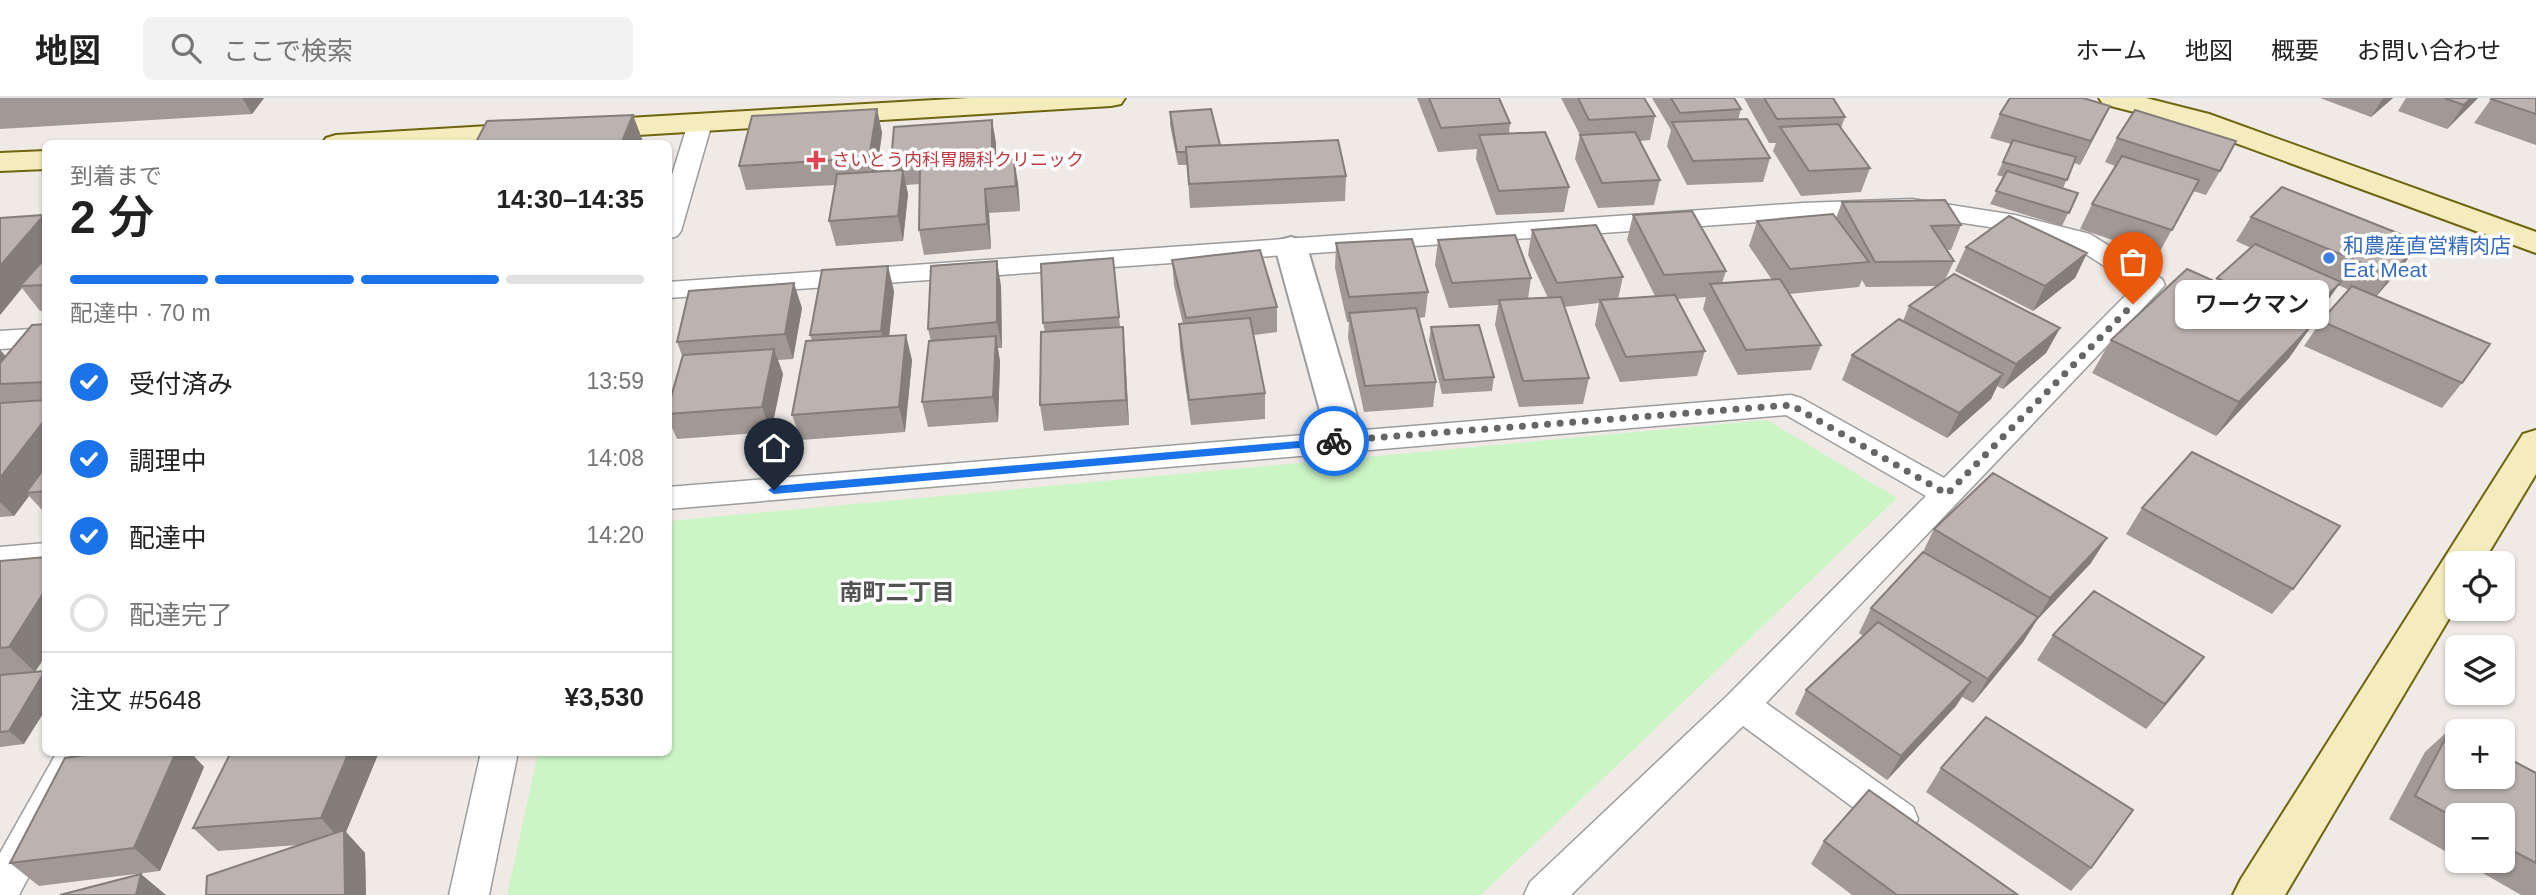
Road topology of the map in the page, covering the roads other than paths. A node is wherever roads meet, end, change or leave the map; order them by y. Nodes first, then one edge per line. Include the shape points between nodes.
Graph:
1 (1111, 98) edge
2 (2113, 98) edge
3 (703, 111) edge
4 (380, 140) edge
5 (42, 160) edge
6 (0, 162) edge
7 (672, 217) edge
8 (2536, 243) edge
9 (1291, 247) junction
10 (672, 290) edge
11 (42, 337) edge
12 (0, 340) edge
13 (1346, 440) junction
14 (2536, 443) edge
15 (1947, 494) junction
16 (672, 498) edge
17 (2469, 551) edge
18 (42, 555) edge
19 (0, 559) edge
20 (2445, 590) edge
21 (1741, 705) junction
22 (75, 756) edge
23 (499, 756) edge
24 (1928, 840) edge
25 (0, 891) edge
26 (469, 895) edge
27 (1544, 895) edge
28 (2258, 895) edge

1 - 3 street
2 - 8 street via 2199,120
3 - 4 street
3 - 7 lane
5 - 6 street
9 - 10 lane
9 - 13 street
9 - 15 lane via 1912,207 2081,239 2152,285
11 - 12 lane
13 - 15 lane via 1791,405
13 - 16 lane
14 - 17 street
15 - 21 lane
18 - 19 lane
20 - 28 street
21 - 24 lane
21 - 27 lane
22 - 25 lane
23 - 26 lane

